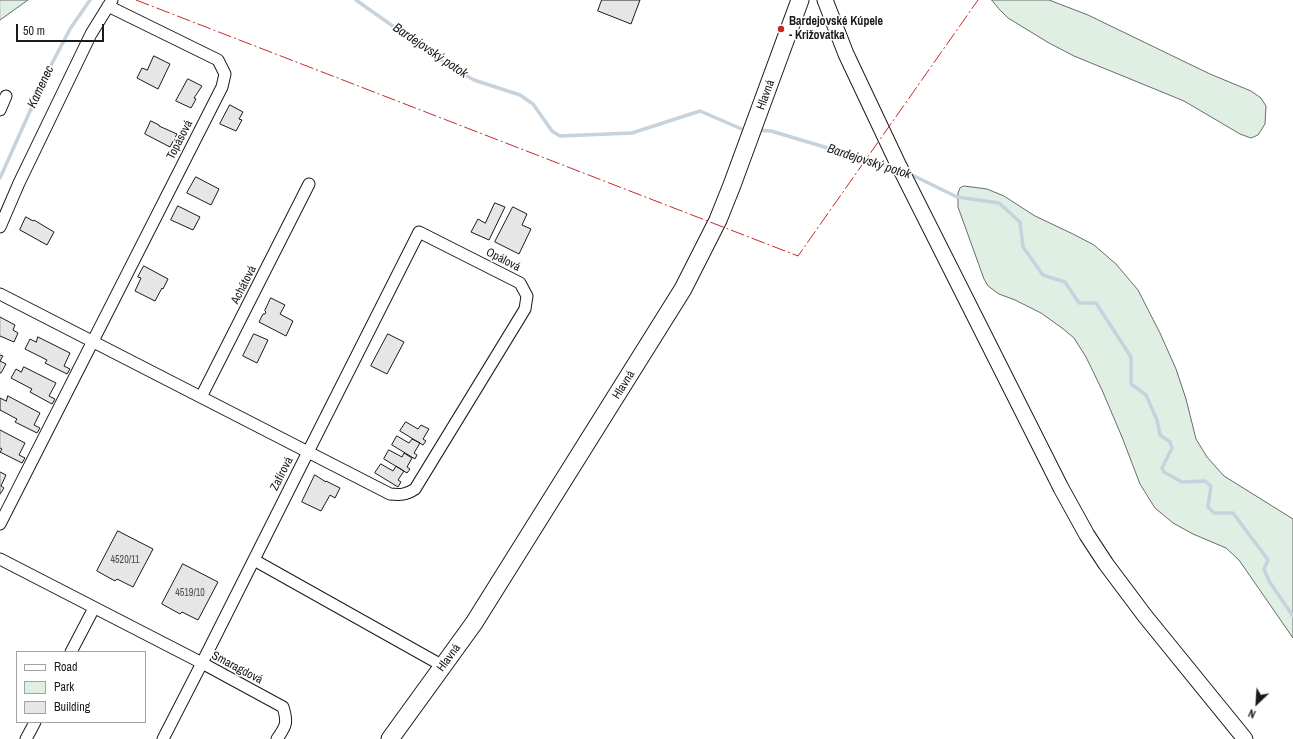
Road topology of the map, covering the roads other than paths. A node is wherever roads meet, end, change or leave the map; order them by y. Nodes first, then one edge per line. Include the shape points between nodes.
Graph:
1 (800, 0) edge
2 (825, 0) edge
3 (110, 3) edge
4 (6, 96) dead end
5 (0, 110) edge
6 (309, 184) dead end
7 (0, 227) edge
8 (0, 294) edge
9 (92, 341) junction
10 (202, 397) junction
11 (308, 452) junction
12 (0, 524) edge
13 (0, 560) edge
14 (254, 560) junction
15 (94, 608) junction
16 (72, 651) edge
17 (202, 663) junction
18 (443, 666) junction
19 (34, 723) edge
20 (26, 739) edge
21 (163, 739) edge
22 (277, 739) edge
23 (390, 739) edge
24 (1245, 739) edge

1 - 18 main road, Hlavná via 718,220 683,289 499,585
2 - 24 street via 846,54 897,162 1087,535 1145,616
3 - 7 street via 91,34
3 - 9 street, Topásová via 218,60 225,74 222,87
4 - 5 street
6 - 10 street, Achátová
8 - 9 street, Zafírová
9 - 10 street, Zafírová
9 - 12 street
10 - 11 street, Zafírová
11 - 11 street, Opálová via 419,232 520,283 527,296 525,309 415,489 408,494 390,494
11 - 14 street, Zafírová
13 - 15 street
14 - 17 street, Zafírová
14 - 18 street
15 - 16 street
15 - 17 street
17 - 21 street, Smaragdová
17 - 22 street, Smaragdová via 283,707 287,719
18 - 23 main road, Hlavná
19 - 20 street

